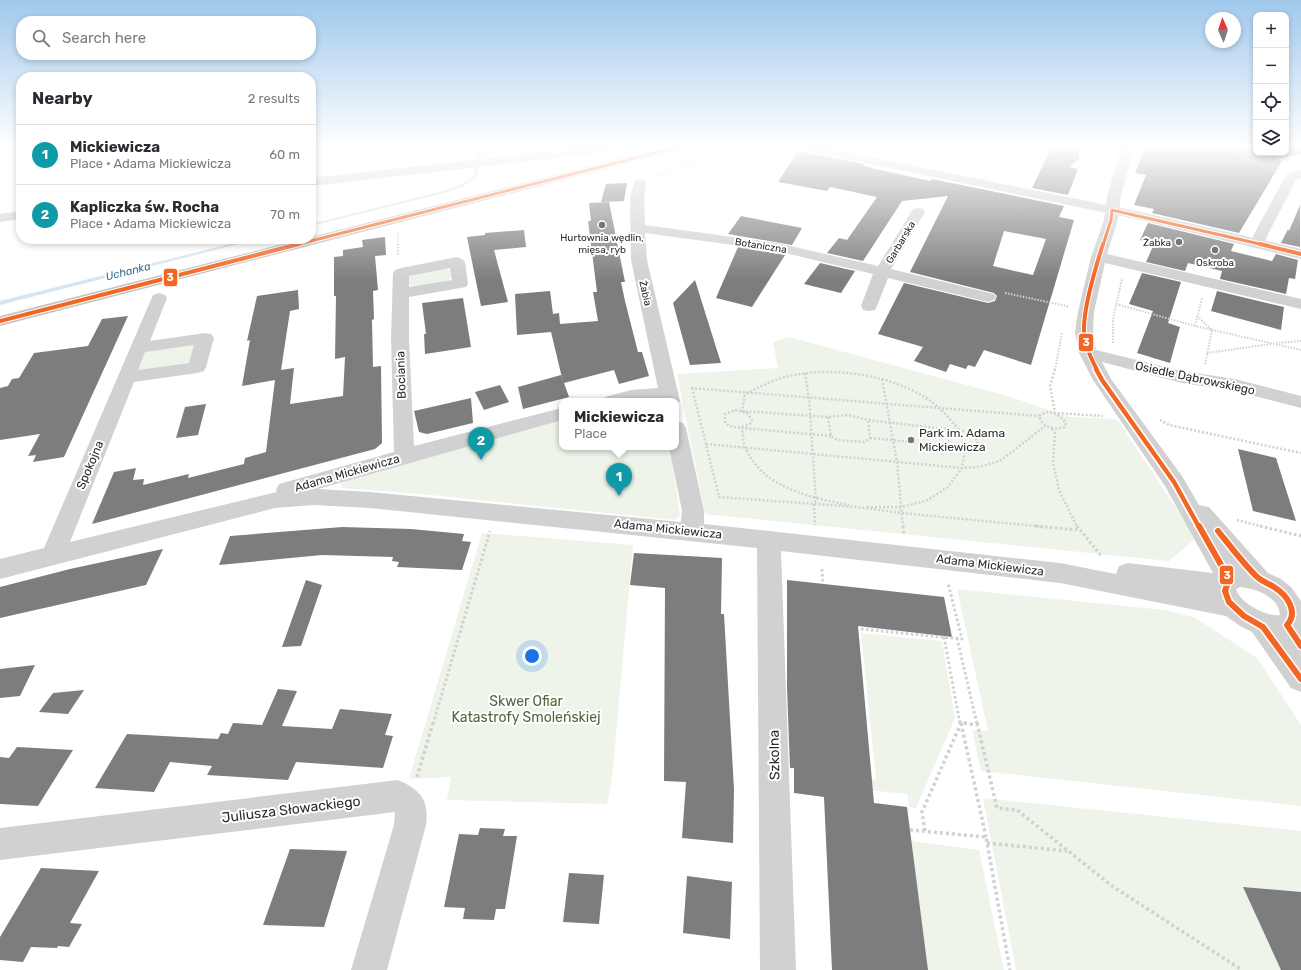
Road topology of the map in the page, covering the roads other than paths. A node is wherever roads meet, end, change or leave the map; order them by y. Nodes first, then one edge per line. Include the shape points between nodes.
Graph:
1 (506, 191) edge
2 (638, 191) edge
3 (1022, 191) edge
4 (1115, 191) edge
5 (1287, 191) edge
6 (1112, 210) junction
7 (918, 212) dead end
8 (16, 216) edge
9 (0, 218) edge
10 (637, 229) junction
11 (316, 240) edge
12 (300, 244) edge
13 (1258, 244) junction
14 (1301, 254) edge
15 (1099, 256) junction
16 (882, 272) junction
17 (401, 294) junction
18 (988, 297) road end
19 (159, 298) dead end
20 (1301, 304) edge
21 (869, 306) dead end
22 (0, 321) edge
23 (139, 348) junction
24 (1088, 353) junction
25 (127, 376) junction
26 (669, 394) edge
27 (623, 398) edge
28 (1301, 402) edge
29 (559, 415) edge
30 (679, 443) edge
31 (405, 456) junction
32 (1174, 482) junction
33 (275, 500) junction
34 (692, 532) junction
35 (770, 540) junction
36 (54, 554) junction
37 (0, 569) edge
38 (1259, 580) junction
39 (1228, 590) junction
40 (1290, 621) edge
41 (1301, 679) edge
42 (0, 844) edge
43 (369, 970) edge
44 (778, 970) edge

1 - 11 main road
2 - 10 street, Żabia
3 - 6 street
4 - 6 street
5 - 13 street via 1260,234
6 - 13 street
6 - 15 street
7 - 16 street, Garbarska
8 - 9 street
10 - 16 street, Botaniczna via 777,247
10 - 26 street, Żabia via 639,260
12 - 22 main road
13 - 14 street
15 - 20 street
15 - 24 street via 1086,312 1084,332
16 - 18 street, Botaniczna
16 - 21 street
17 - 17 street, Bociania via 460,284 457,262 401,273
17 - 31 street, Bociania via 400,338
19 - 23 street, Spokojna
23 - 25 street, Spokojna
23 - 25 street via 205,338 197,367
24 - 28 street, Osiedle Dąbrowskiego
24 - 32 street via 1102,380
25 - 36 street, Spokojna
26 - 27 street
29 - 31 street, Adama Mickiewicza
30 - 34 street via 693,511
31 - 33 street, Adama Mickiewicza via 286,490
32 - 38 street
32 - 39 street
33 - 34 street, Adama Mickiewicza via 314,497 370,500
33 - 36 street, Adama Mickiewicza
34 - 35 street, Adama Mickiewicza
35 - 39 street, Adama Mickiewicza
35 - 44 street, Szkolna
36 - 37 street, Adama Mickiewicza
38 - 39 street via 1237,577
38 - 40 street via 1274,588
39 - 40 street via 1250,620
40 - 41 street
42 - 43 street, Juliusza Słowackiego via 398,796 410,792 410,825

